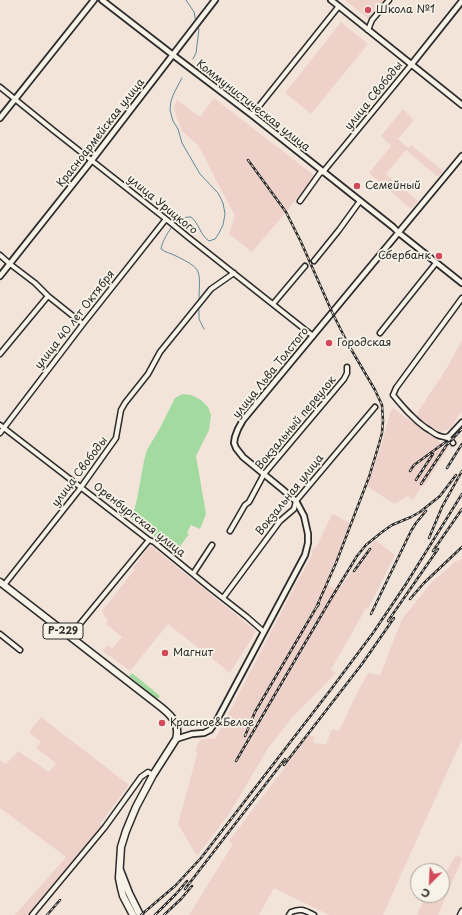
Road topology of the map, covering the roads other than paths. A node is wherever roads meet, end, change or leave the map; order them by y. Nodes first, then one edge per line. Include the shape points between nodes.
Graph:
1 (94, 0) edge
2 (102, 0) edge
3 (215, 0) edge
4 (331, 0) edge
5 (389, 0) edge
6 (462, 1) edge
7 (339, 6) junction
8 (368, 30) junction
9 (173, 55) junction
10 (411, 65) junction
11 (0, 87) edge
12 (15, 99) junction
13 (462, 105) edge
14 (252, 115) junction
15 (0, 118) edge
16 (462, 156) edge
17 (92, 160) junction
18 (323, 172) junction
19 (300, 201) dead end
20 (360, 201) junction
21 (166, 219) junction
22 (399, 233) junction
23 (0, 255) edge
24 (314, 261) dead end
25 (436, 263) junction
26 (10, 264) junction
27 (306, 266) dead end
28 (234, 273) junction
29 (0, 276) edge
30 (462, 283) edge
31 (48, 296) junction
32 (462, 298) edge
33 (273, 304) junction
34 (83, 324) junction
35 (380, 333) dead end
36 (313, 336) junction
37 (0, 354) edge
38 (348, 367) dead end
39 (375, 407) dead end
40 (462, 422) edge
41 (2, 427) edge
42 (0, 433) edge
43 (446, 437) junction
44 (453, 443) dead end
45 (264, 474) junction
46 (81, 486) junction
47 (296, 501) junction
48 (230, 531) dead end
49 (149, 540) junction
50 (212, 545) dead end
51 (193, 574) junction
52 (2, 584) edge
53 (222, 598) junction
54 (264, 632) junction
55 (0, 634) edge
56 (70, 636) junction
57 (20, 650) dead end
58 (176, 739) junction
59 (153, 775) junction
60 (126, 894) junction
61 (462, 911) edge
62 (32, 915) edge
63 (133, 915) edge
64 (140, 915) edge
65 (290, 915) edge
66 (314, 915) edge
67 (460, 915) edge

1 - 12 street
2 - 9 street, Коммунистическая улица
3 - 9 street, Красноармейская улица
4 - 7 street
5 - 8 street via 372,20
6 - 10 street, улица Свободы
7 - 8 street
7 - 14 street
8 - 10 street
9 - 14 street, Коммунистическая улица
9 - 17 street, Красноармейская улица
10 - 13 street
10 - 18 street, улица Свободы
11 - 12 street, улица Урицкого
12 - 15 street
12 - 17 street, улица Урицкого
14 - 18 street, Коммунистическая улица
16 - 22 street, улица Льва Толстого
17 - 21 street, улица Урицкого
17 - 26 street, Красноармейская улица
18 - 19 street, улица Свободы via 320,172
18 - 20 street, Коммунистическая улица
20 - 22 street, Коммунистическая улица
20 - 24 street
21 - 28 street, улица Урицкого
21 - 34 street, улица 40 лет Октября
22 - 25 street, Коммунистическая улица
22 - 36 street, улица Льва Толстого
23 - 26 street
25 - 30 street
25 - 35 street
26 - 29 street, Красноармейская улица
26 - 31 street
27 - 33 street
28 - 33 street, улица Урицкого
28 - 46 street, улица Свободы via 211,289 160,352 148,374 121,410 116,438
31 - 34 street
31 - 37 street
32 - 43 street via 393,395 416,421 434,434
33 - 36 street, улица Урицкого
34 - 41 street, улица 40 лет Октября
36 - 45 street, улица Льва Толстого via 243,420 234,437 239,452
38 - 45 street, Вокзальный переулок via 344,379
39 - 47 street, Вокзальная улица
40 - 43 street
41 - 42 street, улица 40 лет Октября
41 - 46 street, Оренбургская улица
43 - 44 street
45 - 47 street, улица Льва Толстого
45 - 48 street, Вокзальный переулок
46 - 49 street, Оренбургская улица
46 - 52 street, улица Свободы
47 - 53 street, Вокзальная улица via 294,509 280,521
47 - 54 street, улица Льва Толстого via 304,516 308,543 305,555
49 - 51 street, Оренбургская улица
49 - 56 street
50 - 51 street
51 - 53 street, Оренбургская улица
52 - 56 highway, Р-229
53 - 54 street, Оренбургская улица
54 - 58 street, улица Льва Толстого via 210,730
55 - 57 street
56 - 58 highway, Р-229 via 167,712 178,730
58 - 59 highway
59 - 60 highway via 136,807 121,847 120,869
59 - 62 street via 148,772 141,777 105,827
60 - 63 highway
60 - 64 highway
61 - 67 street
65 - 66 street via 291,912 304,910

